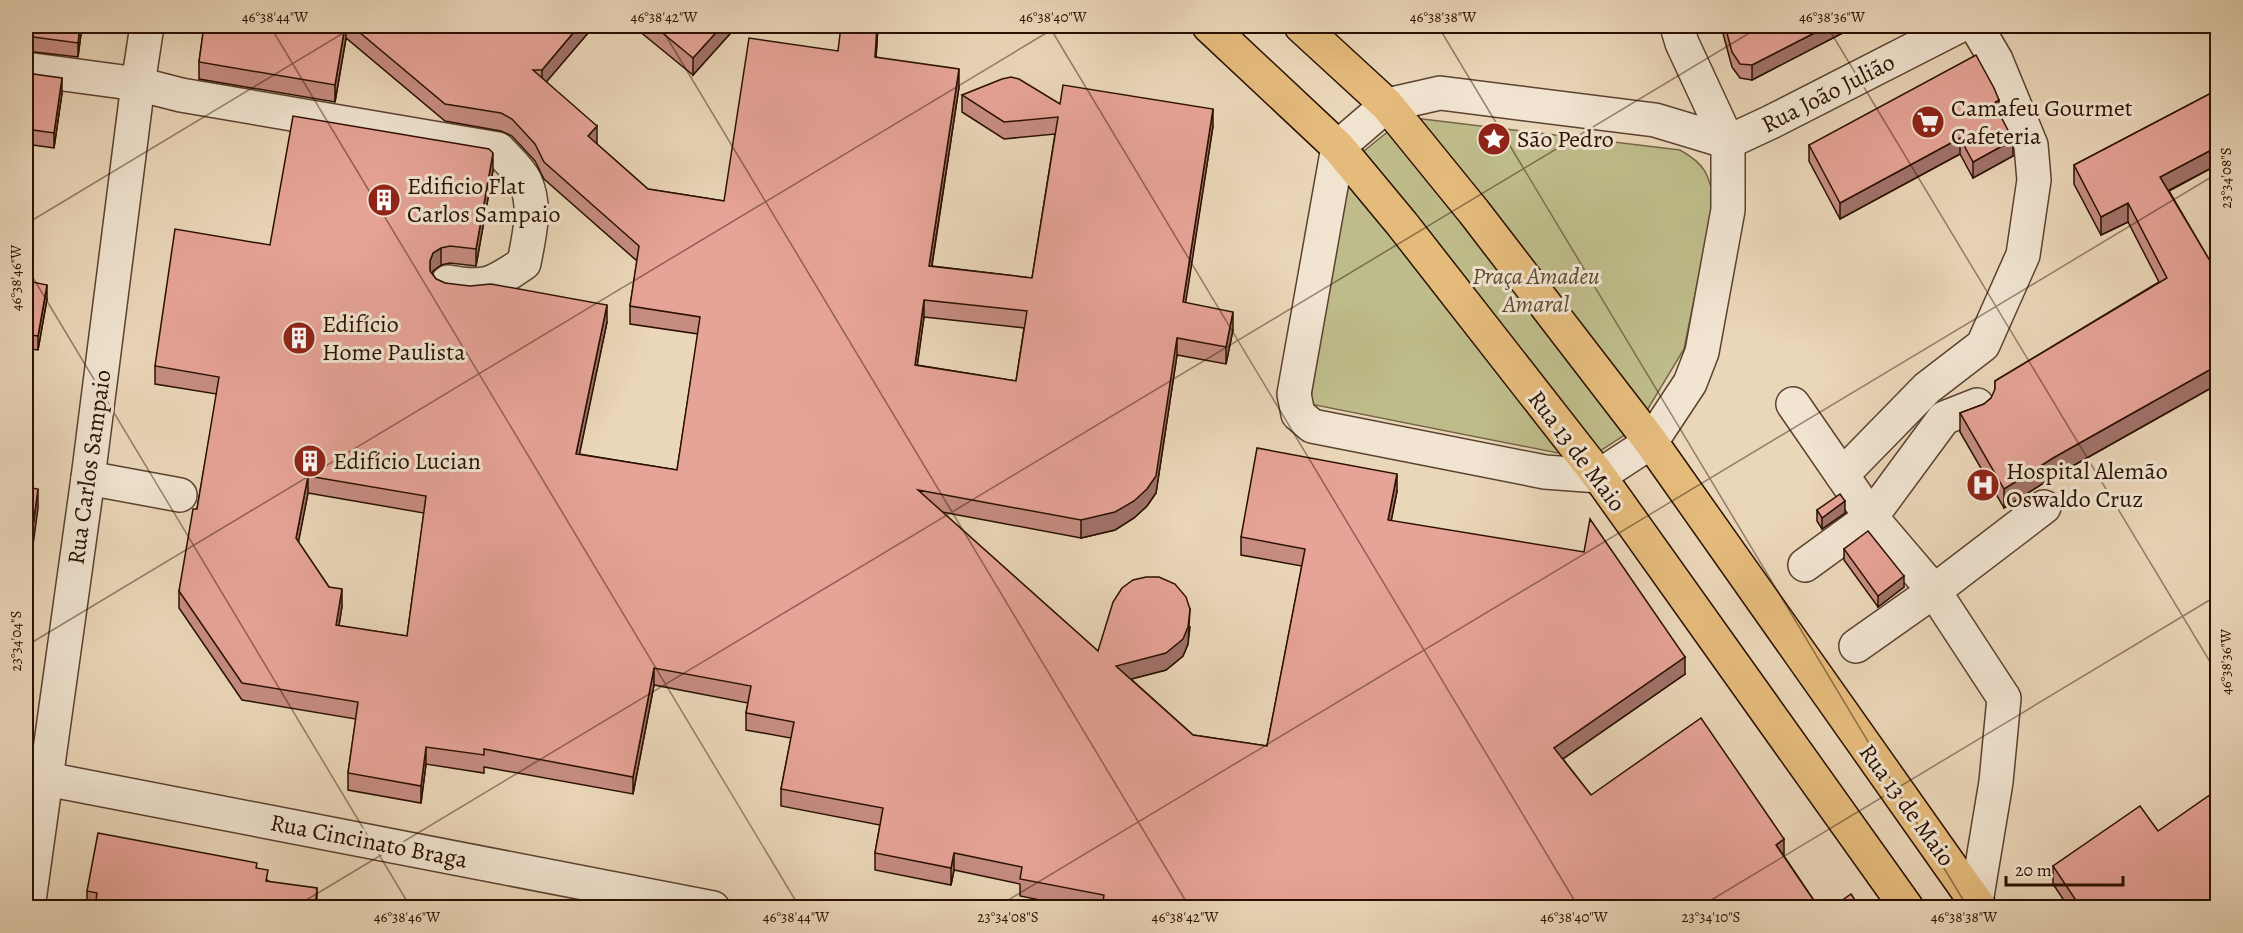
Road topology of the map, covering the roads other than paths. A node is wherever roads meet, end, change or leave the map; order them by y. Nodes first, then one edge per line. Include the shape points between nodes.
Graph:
1 (147, 26) edge
2 (1209, 26) edge
3 (1301, 26) edge
4 (1677, 26) edge
5 (1959, 26) edge
6 (1976, 26) edge
7 (26, 69) edge
8 (138, 84) junction
9 (1387, 105) junction
10 (1728, 142) junction
11 (1338, 147) junction
12 (448, 282) edge
13 (1927, 388) junction
14 (1794, 404) dead end
15 (1977, 405) edge
16 (1944, 418) junction
17 (1651, 442) junction
18 (1842, 475) junction
19 (1599, 477) junction
20 (88, 478) junction
21 (180, 495) dead end
22 (2043, 507) dead end
23 (1871, 517) junction
24 (1805, 565) dead end
25 (1934, 591) junction
26 (1856, 646) dead end
27 (36, 777) edge
28 (1978, 904) edge
29 (28, 908) edge
30 (713, 908) edge
31 (1907, 908) edge

1 - 8 street, Rua Carlos Sampaio
2 - 11 main road, Rua 13 de Maio
3 - 9 main road, Rua 13 de Maio
4 - 10 street
5 - 10 street, Rua João Julião
6 - 13 street via 1996,60 2031,145 2034,180 2023,255 1983,345
7 - 8 street
8 - 12 street via 193,97 498,149 524,179 531,201 524,263 485,285
8 - 20 street, Rua Carlos Sampaio
9 - 10 street via 1440,93 1655,120
9 - 11 street
9 - 17 main road, Rua 13 de Maio
10 - 17 street via 1728,210 1702,352 1690,383
11 - 19 main road, Rua 13 de Maio
11 - 19 street via 1294,394 1298,414 1312,426 1545,472
13 - 16 street
13 - 18 street
14 - 18 street
15 - 16 street
16 - 23 street
17 - 19 street
17 - 28 main road, Rua 13 de Maio
18 - 23 street
19 - 31 main road, Rua 13 de Maio
20 - 21 street
20 - 27 street, Rua Carlos Sampaio
22 - 25 street
23 - 24 street
23 - 25 street
25 - 26 street
25 - 28 street via 2004,698
27 - 29 street, Rua Carlos Sampaio
27 - 30 street, Rua Cincinato Braga

